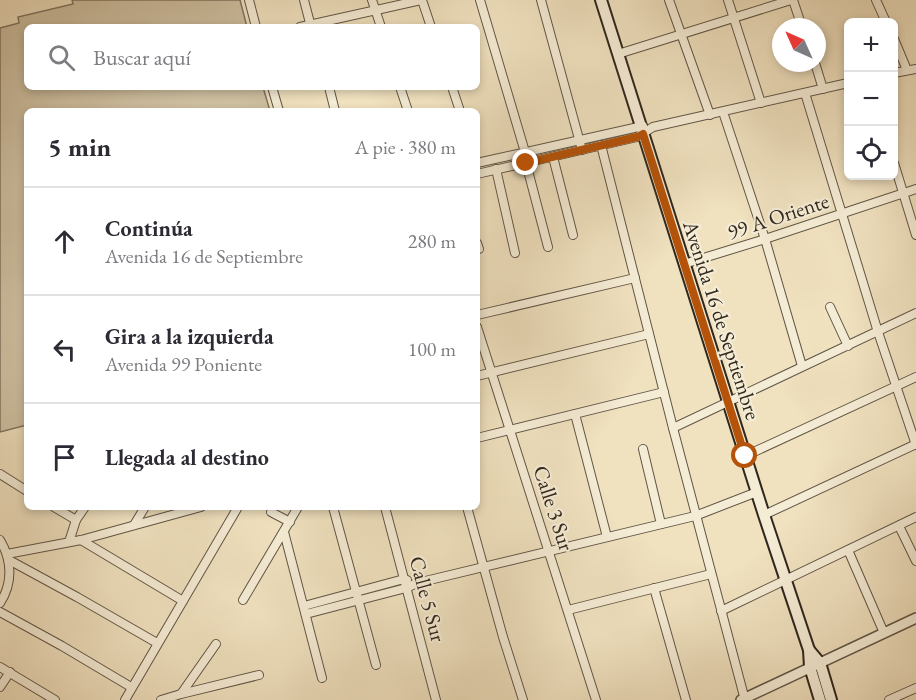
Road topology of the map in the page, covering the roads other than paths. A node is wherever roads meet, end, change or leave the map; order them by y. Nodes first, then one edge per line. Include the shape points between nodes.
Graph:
1 (249, 0) edge
2 (304, 0) edge
3 (372, 0) edge
4 (422, 0) edge
5 (480, 0) edge
6 (541, 0) edge
7 (601, 0) edge
8 (669, 0) edge
9 (728, 0) edge
10 (792, 0) edge
11 (876, 0) edge
12 (375, 10) junction
13 (734, 17) junction
14 (799, 18) edge
15 (884, 18) edge
16 (255, 24) edge
17 (310, 24) edge
18 (319, 24) edge
19 (380, 24) edge
20 (430, 24) edge
21 (680, 34) junction
22 (898, 46) edge
23 (618, 54) junction
24 (912, 70) edge
25 (818, 72) edge
26 (844, 84) edge
27 (823, 89) junction
28 (273, 90) edge
29 (329, 90) edge
30 (401, 90) edge
31 (453, 90) edge
32 (805, 93) junction
33 (761, 103) junction
34 (278, 108) edge
35 (334, 108) edge
36 (407, 108) edge
37 (459, 108) edge
38 (723, 112) junction
39 (710, 115) junction
40 (642, 129) junction
41 (579, 139) junction
42 (602, 146) junction
43 (582, 150) junction
44 (525, 152) junction
45 (553, 157) junction
46 (480, 162) edge
47 (526, 163) junction
48 (496, 170) junction
49 (480, 173) edge
50 (898, 177) edge
51 (916, 189) edge
52 (903, 194) junction
53 (842, 214) junction
54 (573, 235) dead end
55 (916, 235) edge
56 (765, 239) junction
57 (548, 247) dead end
58 (515, 253) dead end
59 (684, 264) junction
60 (635, 278) junction
61 (830, 307) dead end
62 (480, 314) edge
63 (916, 314) edge
64 (878, 332) junction
65 (649, 334) junction
66 (480, 336) edge
67 (848, 346) junction
68 (802, 366) junction
69 (492, 372) junction
70 (480, 375) edge
71 (916, 377) edge
72 (896, 386) junction
73 (664, 392) junction
74 (728, 402) junction
75 (575, 414) junction
76 (673, 428) junction
77 (510, 430) junction
78 (480, 437) edge
79 (916, 445) edge
80 (643, 449) dead end
81 (745, 456) junction
82 (0, 474) edge
83 (24, 488) edge
84 (756, 492) junction
85 (59, 510) edge
86 (83, 510) edge
87 (143, 510) edge
88 (190, 510) edge
89 (236, 510) edge
90 (296, 510) edge
91 (334, 510) edge
92 (386, 510) edge
93 (468, 510) edge
94 (271, 512) dead end
95 (764, 515) junction
96 (695, 516) junction
97 (916, 518) edge
98 (76, 520) junction
99 (290, 522) junction
100 (661, 524) junction
101 (134, 525) junction
102 (899, 526) junction
103 (284, 531) junction
104 (607, 537) junction
105 (0, 540) edge
106 (81, 540) junction
107 (69, 542) junction
108 (848, 550) junction
109 (549, 551) junction
110 (8, 557) junction
111 (916, 561) edge
112 (484, 567) junction
113 (711, 574) junction
114 (404, 579) junction
115 (786, 581) junction
116 (417, 583) junction
117 (406, 588) junction
118 (654, 588) junction
119 (357, 596) junction
120 (243, 600) dead end
121 (183, 601) junction
122 (0, 603) edge
123 (305, 610) junction
124 (568, 610) junction
125 (721, 611) junction
126 (0, 612) edge
127 (916, 618) edge
128 (884, 633) junction
129 (157, 643) junction
130 (216, 644) dead end
131 (376, 664) dead end
132 (815, 665) junction
133 (0, 667) edge
134 (10, 672) junction
135 (259, 675) dead end
136 (322, 678) dead end
137 (0, 687) edge
138 (131, 687) junction
139 (916, 688) edge
140 (181, 694) junction
141 (50, 699) edge
142 (125, 700) edge
143 (161, 700) edge
144 (436, 700) edge
145 (523, 700) edge
146 (597, 700) edge
147 (686, 700) edge
148 (744, 700) edge
149 (820, 700) edge
150 (831, 700) edge
151 (889, 700) edge

1 - 16 street
2 - 17 street
3 - 12 street
4 - 12 street
4 - 20 street
5 - 44 street
6 - 41 street
7 - 23 main road, Avenida 16 de Septiembre
8 - 21 street
9 - 13 street
10 - 13 street
10 - 14 street
11 - 15 street
12 - 18 street
12 - 19 street
13 - 21 street
13 - 33 street
21 - 23 street
21 - 39 street
22 - 24 street
23 - 40 main road, Avenida 16 de Septiembre
25 - 27 street
26 - 27 street
27 - 32 street
28 - 34 street
29 - 35 street
30 - 36 street
31 - 37 street
32 - 33 street
32 - 53 street
33 - 38 street
38 - 39 street
38 - 56 street
39 - 40 street
40 - 41 street
40 - 42 street via 637,137
40 - 59 main road, Avenida 16 de Septiembre
41 - 43 street
41 - 44 street
42 - 43 street
42 - 60 street
43 - 45 street
44 - 46 street
45 - 47 street
45 - 54 street
47 - 48 street
47 - 57 street
48 - 49 street
48 - 58 street
50 - 52 street
51 - 52 street, 99 A Oriente
52 - 53 street, 99 A Oriente
52 - 55 street
53 - 56 street, 99 A Oriente
53 - 64 street
56 - 59 street, 99 A Oriente
56 - 68 street
59 - 74 main road, Avenida 16 de Septiembre
60 - 62 street
60 - 65 street
61 - 67 street
63 - 64 street
64 - 67 street
64 - 72 street
65 - 69 street
65 - 73 street
66 - 69 street, Calle 3 Sur
67 - 68 street
68 - 74 street
69 - 70 street
69 - 77 street, Calle 3 Sur
71 - 72 street
72 - 79 street
72 - 81 street
73 - 75 street
73 - 76 street
74 - 76 street
74 - 81 main road, Avenida 16 de Septiembre
75 - 77 street
75 - 104 street
76 - 96 street
77 - 78 street
77 - 109 street, Calle 3 Sur
79 - 95 street
80 - 100 street
81 - 84 main road, Avenida 16 de Septiembre
82 - 83 street
84 - 95 main road, Avenida 16 de Septiembre
84 - 96 street
85 - 98 street
86 - 98 street
87 - 101 street
88 - 101 street
89 - 121 street
90 - 99 street
91 - 119 street
92 - 114 street, Calle 5 Sur
93 - 112 street
94 - 99 street
95 - 115 main road, Avenida 16 de Septiembre
96 - 100 street
96 - 113 street
97 - 102 street
98 - 107 street
99 - 103 street
100 - 104 street
101 - 106 street
102 - 108 street
102 - 111 street
103 - 120 street
103 - 123 street
104 - 109 street
105 - 110 street
106 - 107 street
106 - 121 street
107 - 110 street
108 - 115 street
108 - 128 street
109 - 112 street
109 - 124 street, Calle 3 Sur
110 - 122 street via 9,581
110 - 129 street
112 - 116 street
112 - 145 street
113 - 118 street
113 - 125 street
114 - 116 street
114 - 117 street, Calle 5 Sur
114 - 119 street
115 - 125 street
115 - 132 main road, Avenida 16 de Septiembre
116 - 117 street
117 - 119 street
117 - 144 street, Calle 5 Sur
118 - 124 street
118 - 147 street
119 - 123 street
119 - 131 street
121 - 129 street
123 - 136 street
124 - 146 street, Calle 3 Sur
125 - 148 street
126 - 138 street
127 - 128 street
128 - 132 street
129 - 138 street
130 - 140 street
132 - 148 street
132 - 149 main road
132 - 150 main road
133 - 134 street
134 - 137 street
134 - 141 street
135 - 140 street
138 - 142 street
139 - 151 street
140 - 143 street

